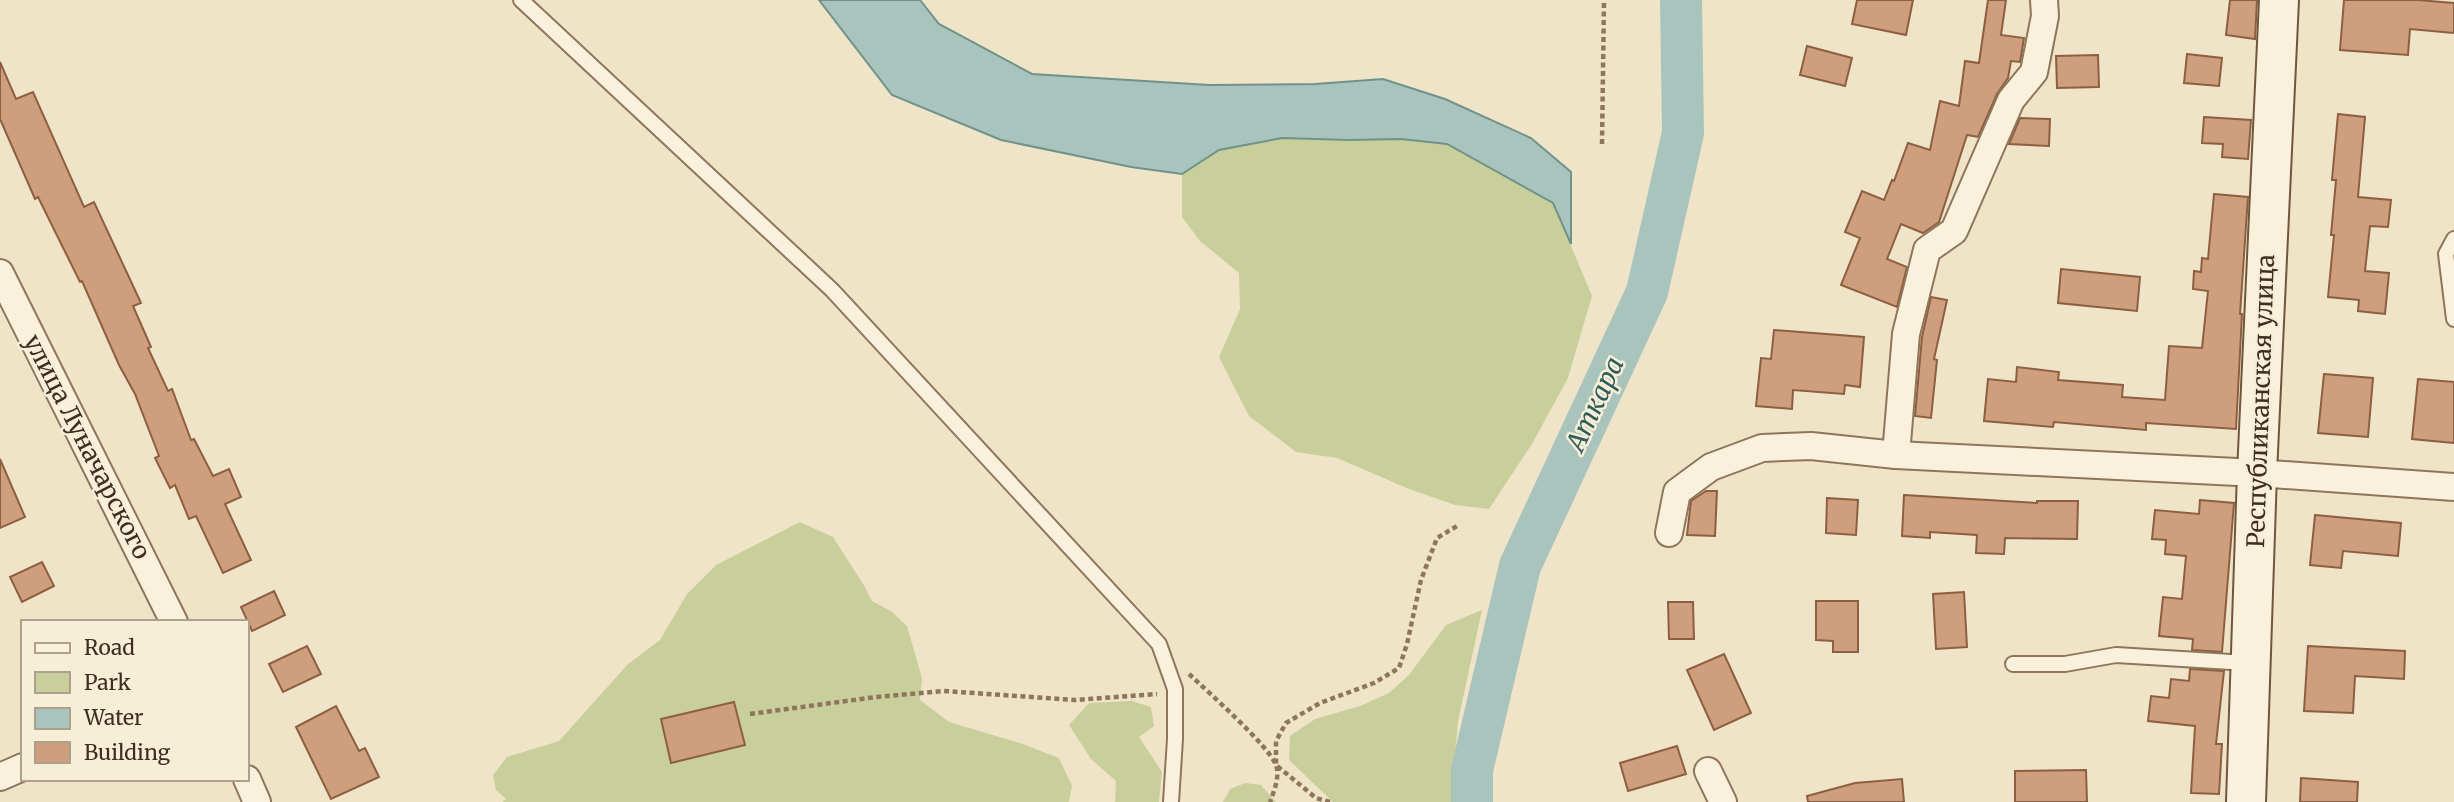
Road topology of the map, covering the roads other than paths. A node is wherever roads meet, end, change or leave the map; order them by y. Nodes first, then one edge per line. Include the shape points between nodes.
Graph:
1 (521, 0) edge
2 (2044, 0) edge
3 (2279, 0) edge
4 (2454, 239) edge
5 (0, 273) edge
6 (8, 310) edge
7 (2454, 319) edge
8 (1896, 454) junction
9 (2257, 473) junction
10 (2454, 487) edge
11 (1669, 533) dead end
12 (173, 620) edge
13 (2251, 663) junction
14 (2013, 664) dead end
15 (21, 767) edge
16 (1708, 771) dead end
17 (0, 777) edge
18 (248, 781) edge
19 (257, 802) edge
20 (1171, 802) edge
21 (1723, 802) edge
22 (2246, 802) edge

1 - 20 lane via 832,289 1159,644 1175,689
2 - 8 street via 2034,72 2011,100 1954,231 1927,250 1906,334
3 - 9 street, Республиканская улица
4 - 7 lane via 2446,254
5 - 6 street, улица Луначарского
6 - 12 street, улица Луначарского
8 - 9 street
8 - 11 street via 1811,446 1762,448 1711,467 1677,492
9 - 10 street
9 - 13 street, Республиканская улица
13 - 14 lane via 2116,655 2065,664
13 - 22 street, Республиканская улица
15 - 17 street
16 - 21 street
18 - 19 street

